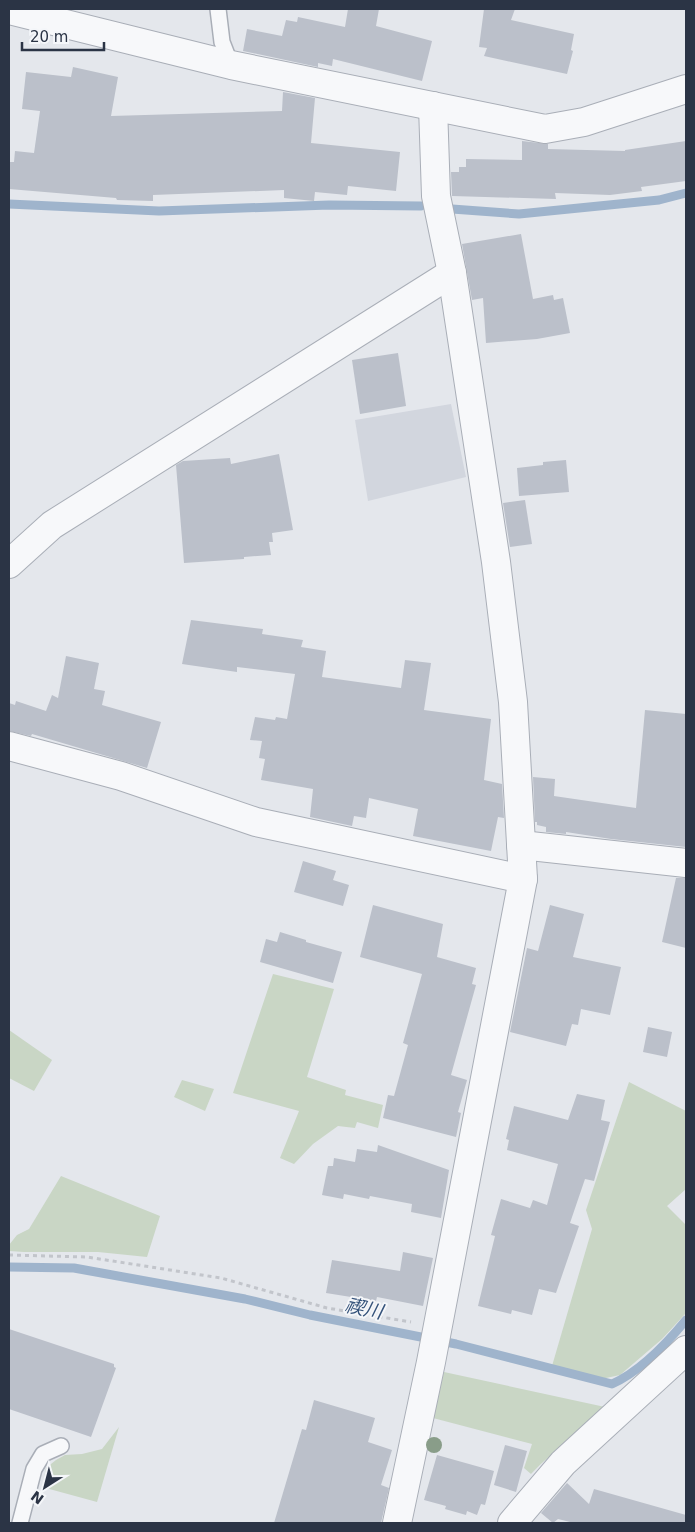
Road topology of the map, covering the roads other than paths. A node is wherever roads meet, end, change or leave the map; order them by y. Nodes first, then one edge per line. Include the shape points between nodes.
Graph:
1 (218, 9) edge
2 (9, 10) edge
3 (231, 65) junction
4 (686, 89) edge
5 (433, 106) junction
6 (452, 273) junction
7 (9, 564) edge
8 (9, 746) edge
9 (521, 845) junction
10 (686, 863) edge
11 (523, 879) junction
12 (686, 1350) edge
13 (61, 1446) dead end
14 (519, 1522) edge
15 (20, 1523) edge
16 (397, 1523) edge

1 - 3 lane via 222,42
2 - 3 street
3 - 5 street
4 - 5 street via 584,122 545,129
5 - 6 street via 436,196
6 - 7 street via 52,524
6 - 9 street via 496,562 513,702
8 - 11 street via 121,776 256,822
9 - 10 street
9 - 11 street
11 - 16 street
12 - 14 street via 563,1463
13 - 15 lane via 43,1454 34,1469

